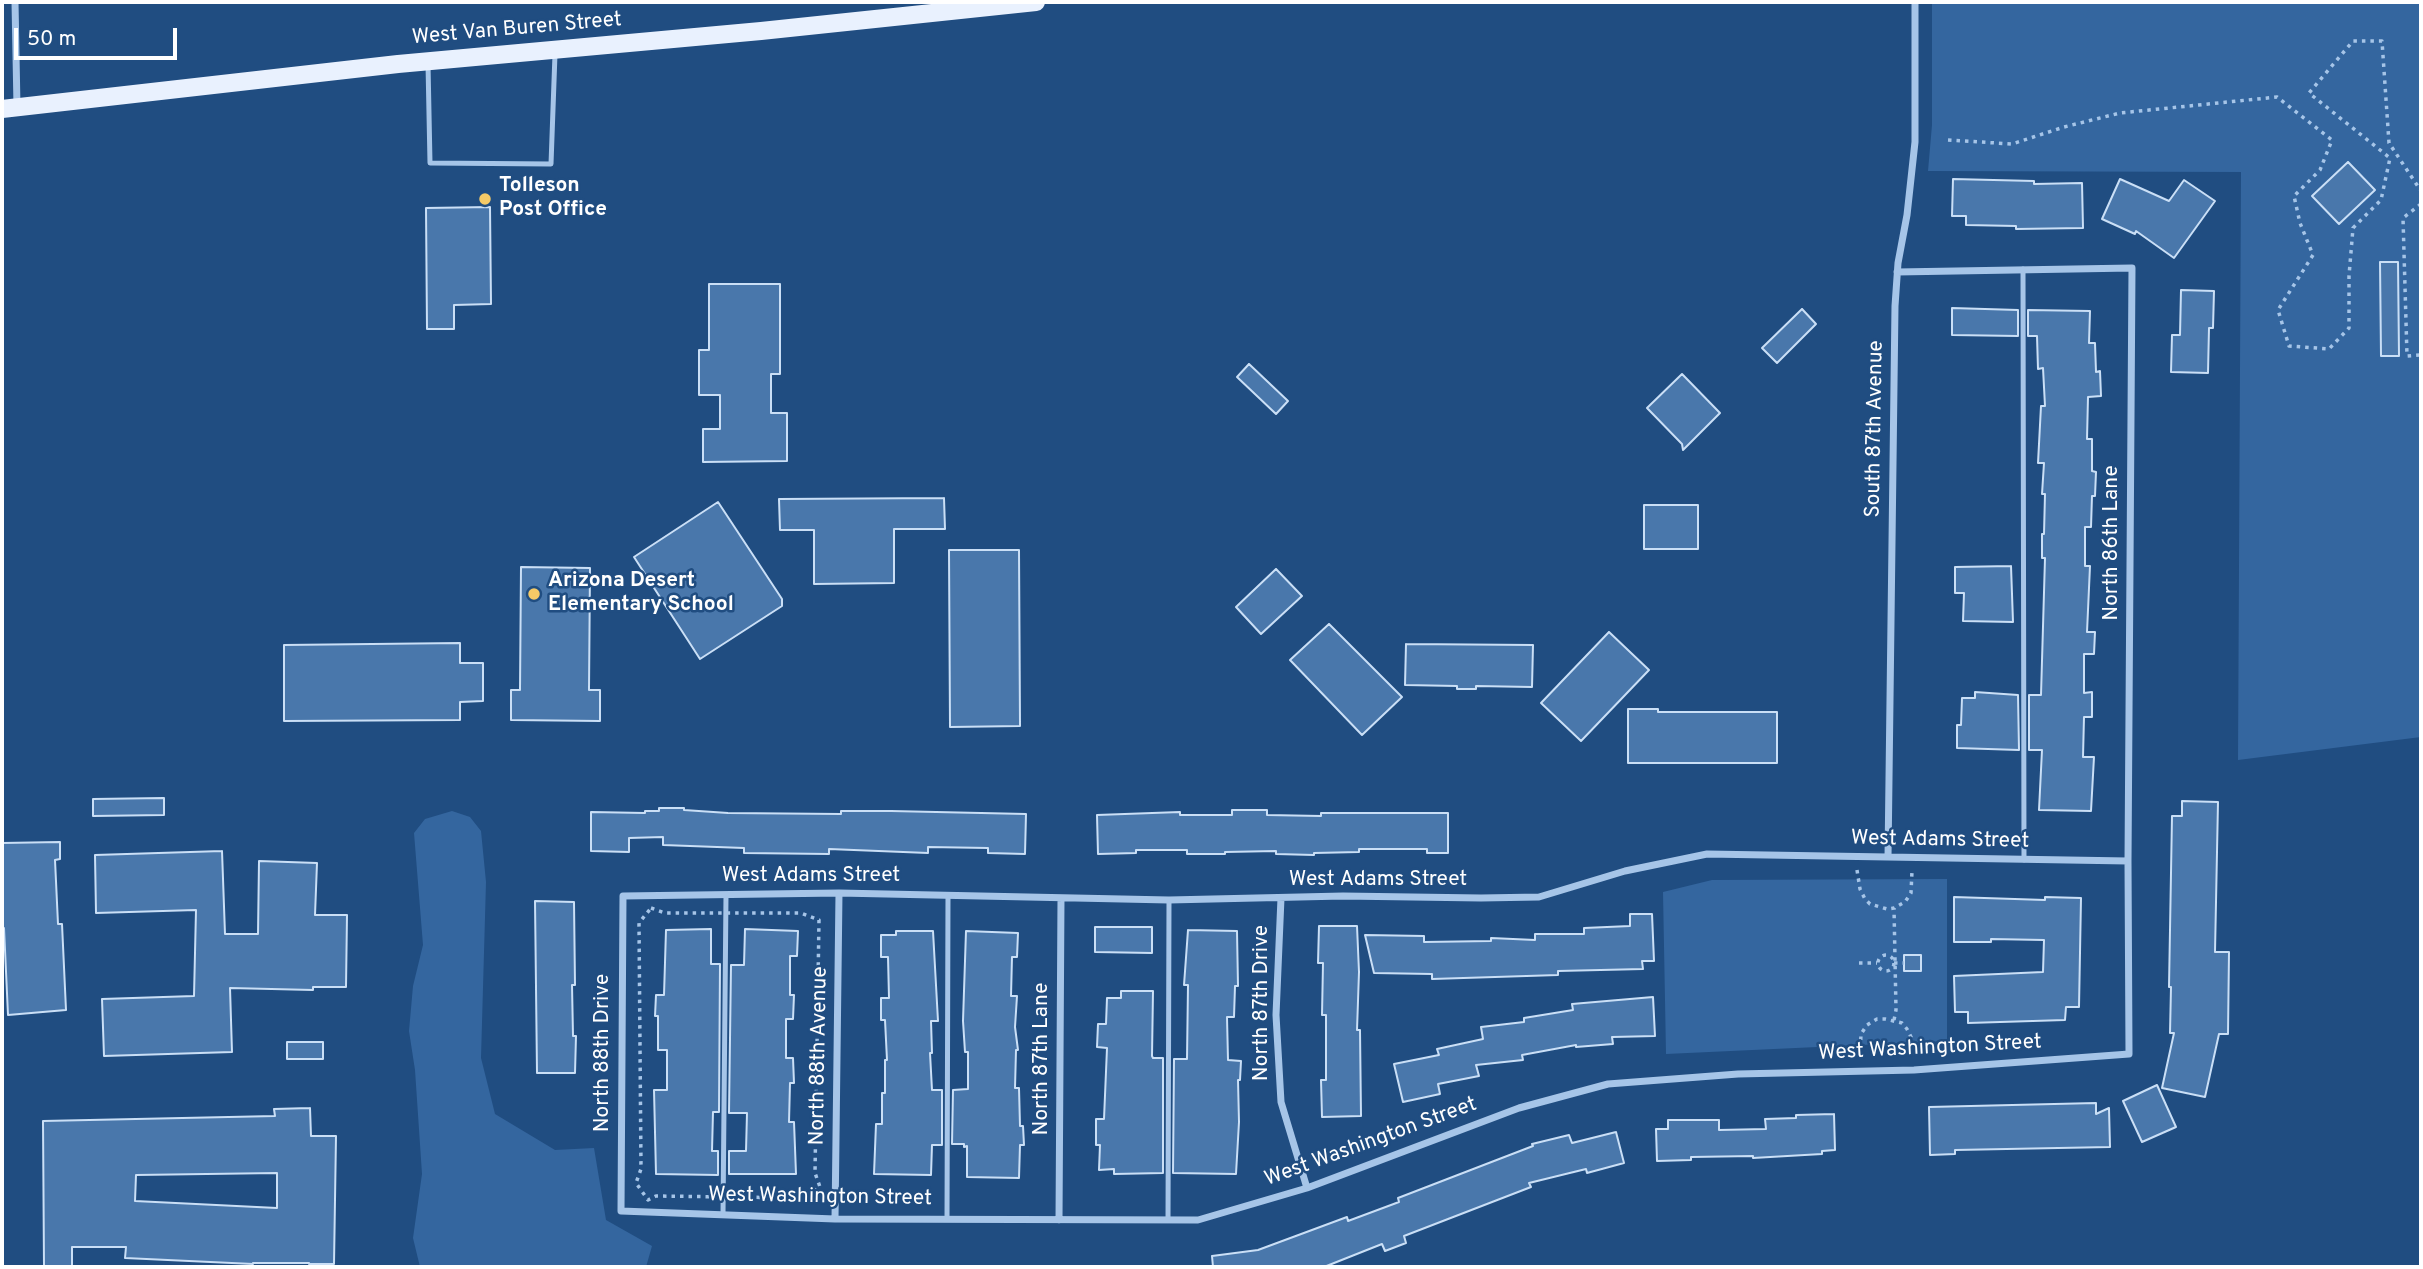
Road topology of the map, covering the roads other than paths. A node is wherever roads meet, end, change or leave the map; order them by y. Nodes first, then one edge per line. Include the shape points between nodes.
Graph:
1 (15, 2) edge
2 (1036, 2) edge
3 (1915, 2) edge
4 (555, 50) junction
5 (428, 61) junction
6 (9, 108) edge
7 (2023, 269) junction
8 (1897, 272) junction
9 (1888, 857) junction
10 (2024, 860) junction
11 (2128, 861) junction
12 (839, 893) junction
13 (726, 895) junction
14 (948, 895) junction
15 (623, 896) joint
16 (1061, 898) junction
17 (1281, 898) junction
18 (1169, 900) junction
19 (2129, 1054) joint
20 (1307, 1188) junction
21 (621, 1210) joint
22 (723, 1214) junction
23 (947, 1218) junction
24 (835, 1219) junction
25 (1059, 1220) junction
26 (1168, 1220) junction

1 - 6 street
2 - 4 main road, West Van Buren Street
3 - 8 street, South 87th Avenue via 1915,142
4 - 5 main road, West Van Buren Street
4 - 5 lane via 551,164 430,163
5 - 6 main road, West Van Buren Street
7 - 8 street, North 86th Lane
7 - 10 lane
7 - 11 street, North 86th Lane via 2132,268
8 - 9 street, South 87th Avenue
9 - 10 street, West Adams Street
9 - 17 street, West Adams Street via 1707,854 1625,871 1539,897
10 - 11 street, West Adams Street
11 - 19 street, North 86th Lane
12 - 13 street, West Adams Street
12 - 14 street, West Adams Street
12 - 24 street, North 88th Avenue
13 - 15 street, West Adams Street
13 - 22 lane
14 - 16 street, West Adams Street
14 - 23 lane
15 - 21 street, North 88th Drive
16 - 18 street, West Adams Street
16 - 25 street, North 87th Lane
17 - 18 street, West Adams Street
17 - 20 street, North 87th Drive via 1276,1015 1281,1102
18 - 26 lane
19 - 20 street, West Washington Street via 1914,1070 1738,1074 1608,1084 1519,1108
20 - 26 street, West Washington Street via 1198,1220
21 - 22 street, West Washington Street
22 - 24 street, West Washington Street
23 - 24 street, West Washington Street
23 - 25 street, West Washington Street
25 - 26 street, West Washington Street

